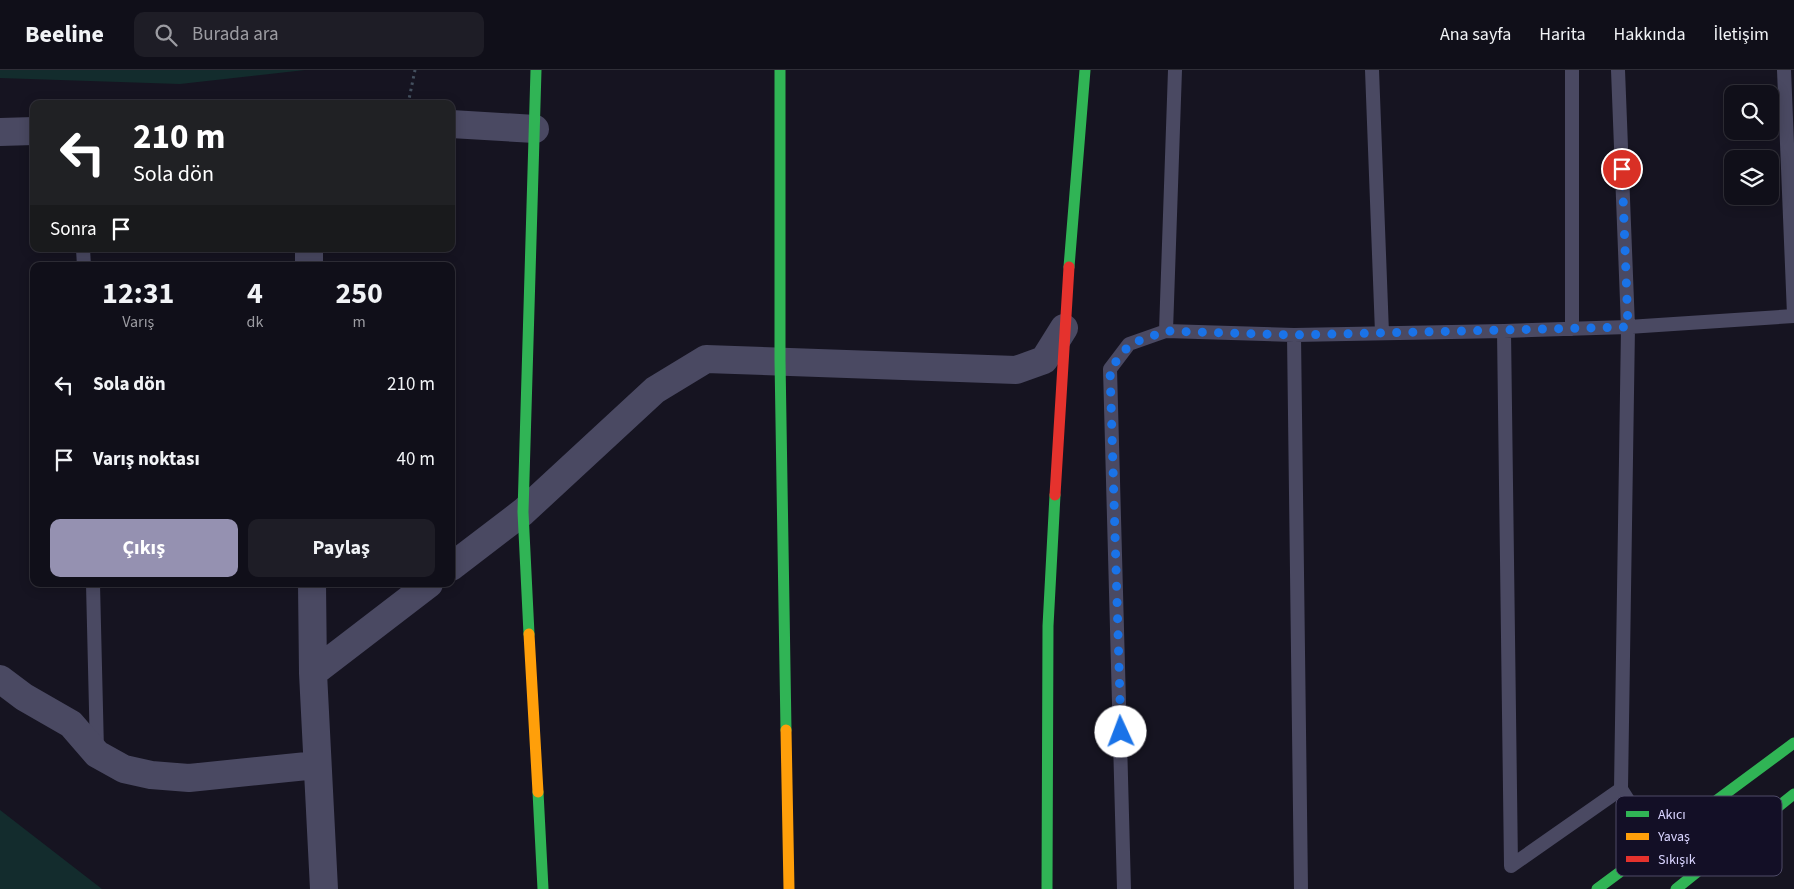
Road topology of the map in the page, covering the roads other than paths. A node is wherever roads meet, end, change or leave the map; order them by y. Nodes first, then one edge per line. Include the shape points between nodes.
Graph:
1 (536, 70) edge
2 (780, 70) edge
3 (1085, 70) edge
4 (1175, 70) edge
5 (1372, 70) edge
6 (1572, 70) edge
7 (1618, 70) edge
8 (1784, 70) edge
9 (455, 124) edge
10 (535, 129) junction
11 (30, 130) edge
12 (0, 132) edge
13 (1794, 316) edge
14 (1628, 327) junction
15 (1064, 328) junction
16 (1572, 329) junction
17 (1504, 330) junction
18 (1166, 331) junction
19 (1382, 333) junction
20 (1294, 335) junction
21 (780, 360) junction
22 (523, 512) junction
23 (455, 564) edge
24 (93, 587) edge
25 (312, 587) edge
26 (425, 587) edge
27 (313, 672) junction
28 (0, 679) edge
29 (1794, 743) edge
30 (97, 754) junction
31 (317, 765) junction
32 (1620, 789) junction
33 (1794, 794) edge
34 (1625, 796) edge
35 (1722, 796) edge
36 (1782, 804) edge
37 (1616, 875) edge
38 (1692, 876) edge
39 (324, 889) edge
40 (543, 889) edge
41 (789, 889) edge
42 (1047, 889) edge
43 (1124, 889) edge
44 (1301, 889) edge
45 (1597, 889) edge
46 (1676, 889) edge

1 - 10 street
2 - 21 street
3 - 15 street
4 - 18 lane
5 - 19 lane
6 - 16 lane
7 - 14 lane
8 - 13 lane
9 - 10 street
10 - 22 street
11 - 12 street
13 - 14 lane
14 - 16 lane
14 - 32 lane
15 - 21 street via 1044,360 1016,370
15 - 42 street via 1048,626
16 - 17 lane
17 - 19 lane
17 - 32 lane via 1511,866
18 - 20 lane
18 - 43 lane via 1130,344 1110,369
19 - 20 lane
20 - 44 lane
21 - 22 street via 706,359 655,390
21 - 41 street
22 - 23 street
22 - 40 street
24 - 30 lane
25 - 27 street
26 - 27 street
27 - 31 street
28 - 30 street via 71,724
29 - 35 street
30 - 31 street via 124,770 189,778
31 - 39 street
32 - 34 lane
33 - 36 street
37 - 45 street
38 - 46 street

